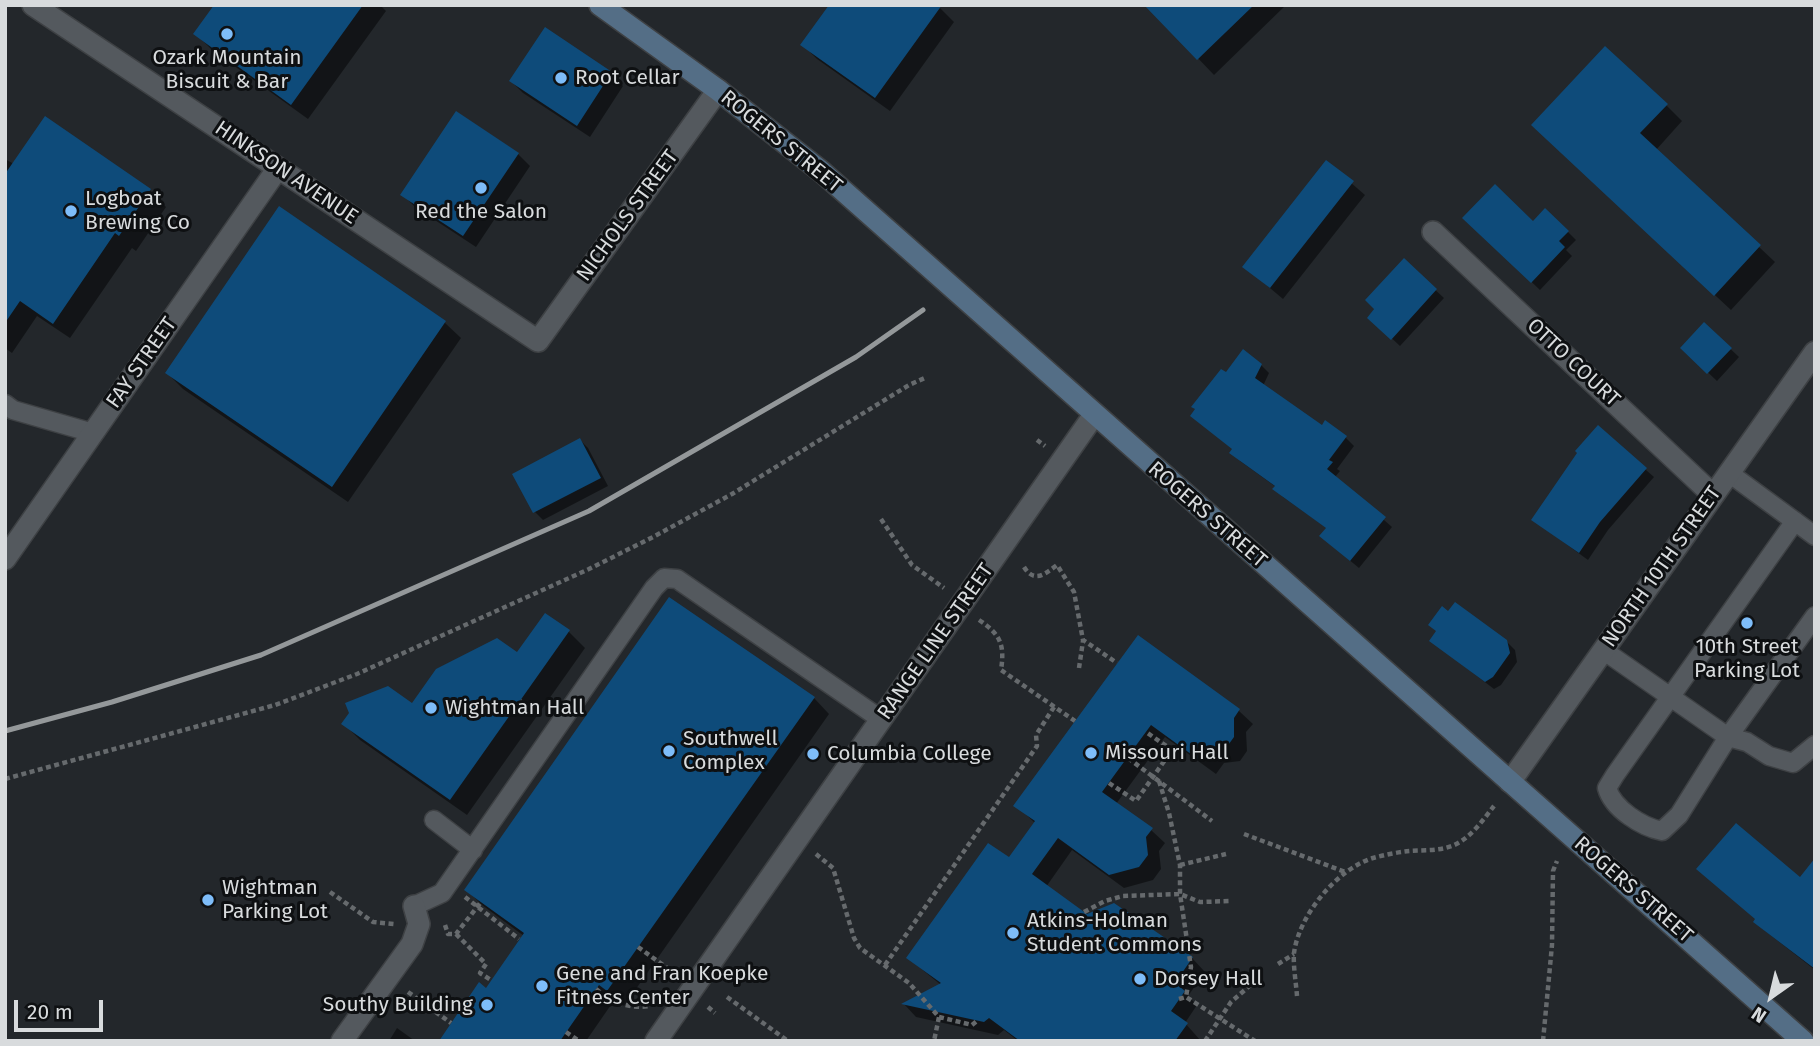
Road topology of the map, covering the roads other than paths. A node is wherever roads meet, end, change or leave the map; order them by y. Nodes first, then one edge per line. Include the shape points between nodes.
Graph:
1 (33, 5) edge
2 (600, 5) edge
3 (718, 90) junction
4 (278, 168) junction
5 (1433, 232) dead end
6 (538, 341) joint
7 (1815, 352) edge
8 (8, 412) edge
9 (1094, 415) junction
10 (93, 433) junction
11 (1729, 472) junction
12 (1713, 495) junction
13 (1795, 521) junction
14 (1815, 536) edge
15 (5, 559) edge
16 (1815, 616) edge
17 (1603, 650) junction
18 (1670, 698) junction
19 (882, 720) junction
20 (1728, 737) junction
21 (1815, 745) edge
22 (1510, 782) junction
23 (434, 820) dead end
24 (473, 850) junction
25 (416, 915) joint
26 (342, 1041) edge
27 (656, 1041) edge
28 (1802, 1041) edge

1 - 4 street, HINKSON AVENUE
2 - 3 street, ROGERS STREET
3 - 6 street, NICHOLS STREET
3 - 9 street, ROGERS STREET via 822,172
4 - 6 street, HINKSON AVENUE
4 - 10 street, FAY STREET
5 - 12 street, OTTO COURT
7 - 11 street, NORTH 10TH STREET
8 - 10 lane
9 - 19 street, RANGE LINE STREET
9 - 22 street, ROGERS STREET
10 - 15 street, FAY STREET
11 - 12 street, NORTH 10TH STREET
11 - 13 lane
12 - 17 street, NORTH 10TH STREET
13 - 14 lane
13 - 18 lane
16 - 20 lane
17 - 18 lane
17 - 22 street, NORTH 10TH STREET
18 - 20 lane
18 - 20 lane via 1607,788 1610,799 1634,818 1662,831 1679,815
19 - 24 lane via 677,579 664,578
19 - 27 street, RANGE LINE STREET
20 - 21 lane via 1793,763
22 - 28 street, ROGERS STREET
23 - 24 lane
24 - 25 lane via 442,893
25 - 26 street via 412,944

